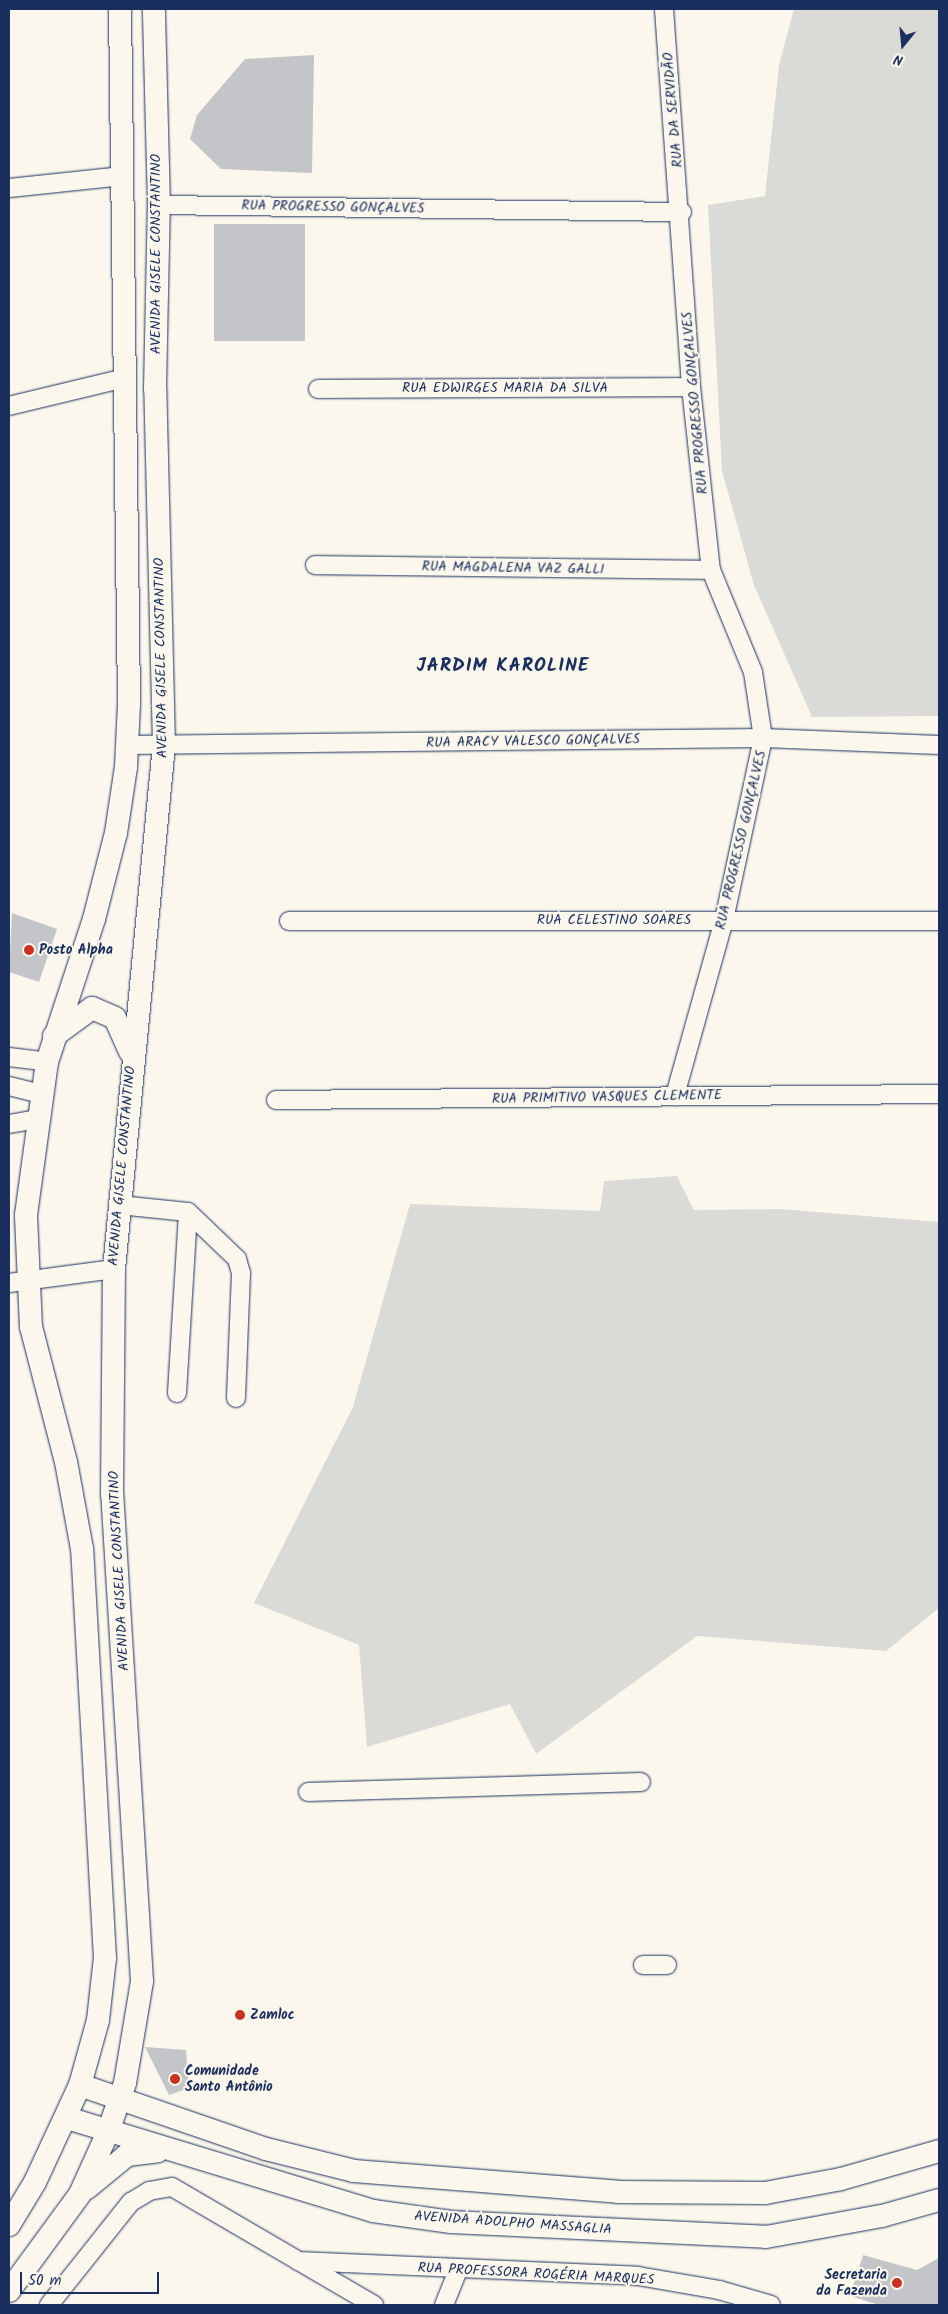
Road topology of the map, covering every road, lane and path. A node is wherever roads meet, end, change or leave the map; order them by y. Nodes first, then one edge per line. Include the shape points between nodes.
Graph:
1 (120, 9) edge
2 (154, 9) edge
3 (664, 9) edge
4 (124, 176) junction
5 (9, 188) edge
6 (159, 205) junction
7 (682, 212) junction
8 (125, 378) junction
9 (691, 387) junction
10 (318, 389) dead end
11 (9, 406) edge
12 (315, 565) dead end
13 (711, 570) junction
14 (764, 738) junction
15 (127, 745) junction
16 (164, 745) junction
17 (939, 745) edge
18 (724, 920) junction
19 (289, 921) dead end
20 (939, 922) edge
21 (54, 1036) junction
22 (131, 1055) junction
23 (9, 1057) edge
24 (47, 1062) junction
25 (9, 1086) edge
26 (40, 1094) junction
27 (939, 1094) edge
28 (675, 1096) junction
29 (276, 1100) dead end
30 (36, 1119) junction
31 (9, 1124) edge
32 (119, 1205) junction
33 (188, 1212) junction
34 (114, 1269) junction
35 (18, 1282) edge
36 (177, 1392) dead end
37 (236, 1398) dead end
38 (641, 1782) dead end
39 (308, 1792) dead end
40 (643, 1965) dead end
41 (667, 1965) dead end
42 (80, 2085) junction
43 (121, 2098) junction
44 (66, 2118) junction
45 (108, 2132) junction
46 (166, 2151) junction
47 (939, 2152) edge
48 (80, 2194) junction
49 (939, 2200) edge
50 (9, 2225) edge
51 (298, 2261) junction
52 (458, 2271) junction
53 (9, 2290) edge
54 (49, 2305) edge
55 (374, 2305) edge
56 (444, 2305) edge
57 (770, 2305) edge

1 - 4 main road
2 - 6 main road, AVENIDA GISELE CONSTANTINO
3 - 7 street, RUA DA SERVIDÃO
4 - 5 street
4 - 8 main road
6 - 7 street, RUA PROGRESSO GONÇALVES
6 - 16 main road, AVENIDA GISELE CONSTANTINO via 155,389
7 - 9 street, RUA PROGRESSO GONÇALVES
8 - 11 street
8 - 15 main road
9 - 10 street, RUA EDWIRGES MARIA DA SILVA
9 - 13 street, RUA PROGRESSO GONÇALVES
12 - 13 street, RUA MAGDALENA VAZ GALLI
13 - 14 street, RUA PROGRESSO GONÇALVES via 753,672
14 - 16 street, RUA ARACY VALESCO GONÇALVES
14 - 17 street, RUA ARACY VALESCO GONÇALVES
14 - 18 street, RUA PROGRESSO GONÇALVES
15 - 16 street, RUA ARACY VALESCO GONÇALVES
15 - 21 main road via 116,833 94,919
16 - 22 main road, AVENIDA GISELE CONSTANTINO
18 - 19 street, RUA CELESTINO SOARES
18 - 20 street, RUA CELESTINO SOARES
18 - 28 street, RUA PROGRESSO GONÇALVES
21 - 22 main road via 92,1008 115,1018
21 - 24 main road
22 - 32 main road, AVENIDA GISELE CONSTANTINO
23 - 24 street
24 - 26 main road
25 - 26 street
26 - 30 main road
27 - 28 street, RUA PRIMITIVO VASQUES CLEMENTE
28 - 29 street, RUA PRIMITIVO VASQUES CLEMENTE
30 - 31 street
30 - 35 main road
32 - 33 street
32 - 34 main road, AVENIDA GISELE CONSTANTINO
33 - 36 street
33 - 37 street via 237,1259 241,1273
34 - 35 street
34 - 43 main road, AVENIDA GISELE CONSTANTINO via 112,1494 143,1942 135,2036
35 - 42 main road via 66,1462 82,1549 105,1958 98,2020
38 - 39 street
40 - 41 street
42 - 43 main road
42 - 44 main road
43 - 45 main road, AVENIDA GISELE CONSTANTINO
43 - 47 main road via 266,2149 354,2170 618,2192 765,2193 841,2179
44 - 45 main road, AVENIDA ADOLPHO MASSAGLIA
44 - 50 main road
45 - 46 main road, AVENIDA ADOLPHO MASSAGLIA
45 - 48 main road, AVENIDA GISELE CONSTANTINO
46 - 48 main road via 127,2155
46 - 49 main road, AVENIDA ADOLPHO MASSAGLIA via 373,2211 451,2222 766,2237 882,2216
48 - 53 main road, AVENIDA GISELE CONSTANTINO
51 - 52 street, RUA PROFESSORA ROGÉRIA MARQUES
51 - 54 street via 172,2187 149,2191 131,2202
51 - 55 street
52 - 56 street
52 - 57 street, RUA PROFESSORA ROGÉRIA MARQUES via 638,2276 719,2290

